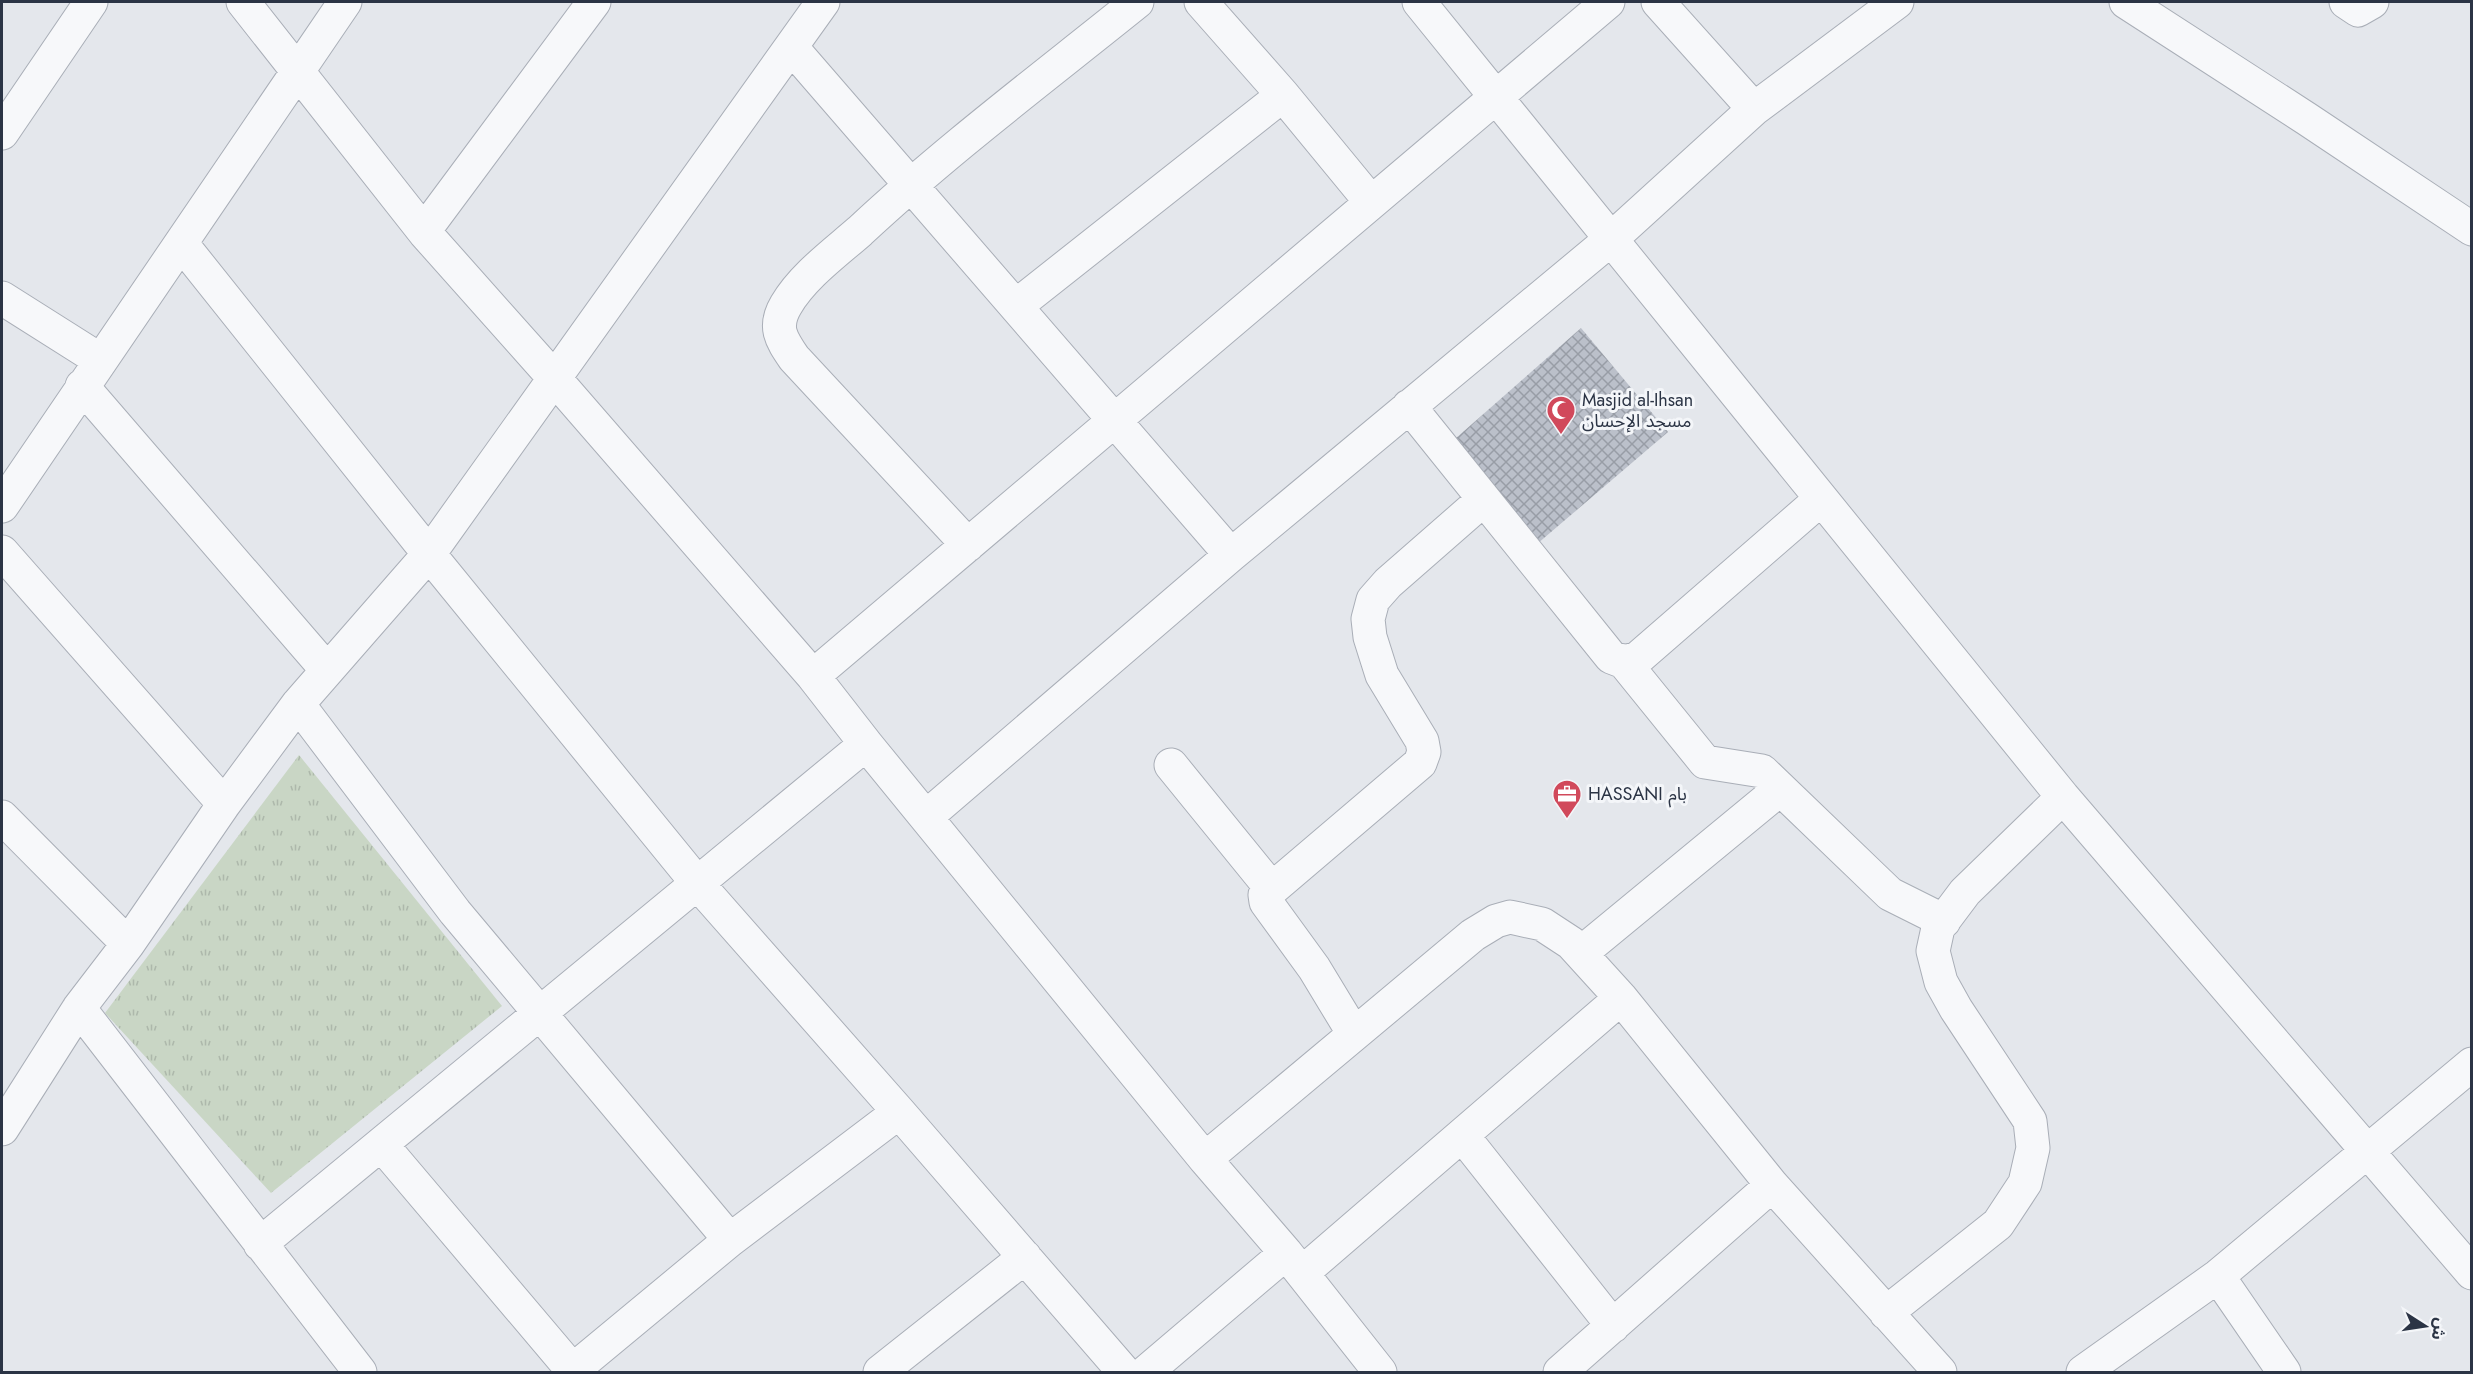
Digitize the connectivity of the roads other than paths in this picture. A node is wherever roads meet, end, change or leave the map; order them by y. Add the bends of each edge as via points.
1 (91, 2) edge
2 (243, 2) edge
3 (345, 2) edge
4 (594, 2) edge
5 (823, 2) edge
6 (1137, 2) edge
7 (1201, 2) edge
8 (1419, 2) edge
9 (1608, 2) edge
10 (1658, 2) edge
11 (1897, 2) edge
12 (2126, 2) edge
13 (2346, 2) edge
14 (2372, 2) edge
15 (792, 48) junction
16 (298, 71) junction
17 (1282, 95) junction
18 (1497, 97) junction
19 (1754, 109) junction
20 (2, 133) edge
21 (911, 183) junction
22 (1371, 202) junction
23 (2472, 230) edge
24 (424, 231) junction
25 (1610, 240) junction
26 (181, 243) junction
27 (2, 298) edge
28 (1016, 306) junction
29 (91, 373) junction
30 (555, 379) junction
31 (1409, 406) junction
32 (1114, 420) junction
33 (1484, 499) junction
34 (1821, 499) junction
35 (2, 506) edge
36 (968, 545) junction
37 (2, 552) edge
38 (429, 554) junction
39 (1231, 555) junction
40 (1624, 662) junction
41 (327, 670) junction
42 (813, 676) junction
43 (298, 704) junction
44 (866, 744) junction
45 (1171, 765) dead end
46 (1780, 789) junction
47 (2062, 797) junction
48 (224, 804) junction
49 (2, 817) edge
50 (926, 817) junction
51 (698, 884) junction
52 (1271, 888) junction
53 (1944, 921) junction
54 (128, 944) junction
55 (1581, 953) junction
56 (1621, 998) junction
57 (79, 1008) junction
58 (539, 1014) junction
59 (1354, 1034) junction
60 (2472, 1064) edge
61 (899, 1112) junction
62 (2, 1131) edge
63 (1462, 1135) junction
64 (381, 1144) junction
65 (2368, 1150) junction
66 (1205, 1159) junction
67 (1772, 1185) junction
68 (730, 1240) junction
69 (260, 1245) junction
70 (1025, 1257) junction
71 (1294, 1263) junction
72 (2472, 1273) edge
73 (2218, 1275) junction
74 (1886, 1313) junction
75 (1613, 1326) junction
76 (360, 1372) edge
77 (573, 1372) edge
78 (880, 1372) edge
79 (1124, 1372) edge
80 (1146, 1372) edge
81 (1380, 1372) edge
82 (1560, 1372) edge
83 (1940, 1372) edge
84 (2083, 1372) edge
85 (2284, 1372) edge

1 - 20 street
2 - 16 street
3 - 16 street
4 - 24 street
5 - 15 street
6 - 21 street
7 - 17 street
8 - 18 street
9 - 18 street
10 - 19 street
11 - 19 street
12 - 23 street
13 - 14 street via 2358,10
15 - 21 street
15 - 30 street
16 - 24 street
16 - 26 street
17 - 22 street
17 - 28 street
18 - 22 street
18 - 25 street
19 - 25 street
21 - 28 street
21 - 36 street via 803,283 786,305 779,323 780,338 794,358
22 - 32 street
24 - 30 street
25 - 31 street
25 - 34 street
26 - 29 street
26 - 38 street
27 - 29 street
28 - 32 street
29 - 35 street
29 - 41 street
30 - 38 street
30 - 42 street
31 - 33 street
31 - 39 street
32 - 36 street
32 - 39 street
33 - 40 street via 1611,657
33 - 52 street via 1388,583 1373,600 1368,619 1382,675 1422,741 1424,752 1419,763
34 - 40 street via 1638,658
34 - 47 street
36 - 42 street
37 - 48 street
38 - 41 street
38 - 51 street
39 - 50 street
40 - 46 street via 1705,762 1762,771
41 - 43 street
42 - 44 street
43 - 48 street
43 - 58 street via 455,912
44 - 50 street
44 - 51 street
45 - 52 street
46 - 53 street via 1890,894
46 - 55 street
47 - 53 street via 1965,892
47 - 65 street
48 - 54 street
49 - 54 street
50 - 66 street
51 - 58 street
51 - 61 street
52 - 59 street via 1265,895 1266,903 1314,968
53 - 74 street via 1938,928 1933,951 1941,982 2030,1121 2033,1148 2025,1183 1998,1224
54 - 57 street
55 - 56 street
55 - 59 street via 1542,924 1510,917 1496,921 1473,935
56 - 63 street
56 - 67 street
57 - 62 street
57 - 69 street
58 - 64 street
58 - 68 street
59 - 66 street
60 - 65 street
61 - 68 street
61 - 70 street
63 - 71 street
63 - 75 street
64 - 69 street
64 - 77 street
65 - 72 street
65 - 73 street
66 - 71 street
67 - 74 street
67 - 75 street
68 - 77 street
69 - 76 street
70 - 78 street
70 - 79 street
71 - 80 street
71 - 81 street
73 - 84 street
73 - 85 street
74 - 83 street
75 - 82 street

